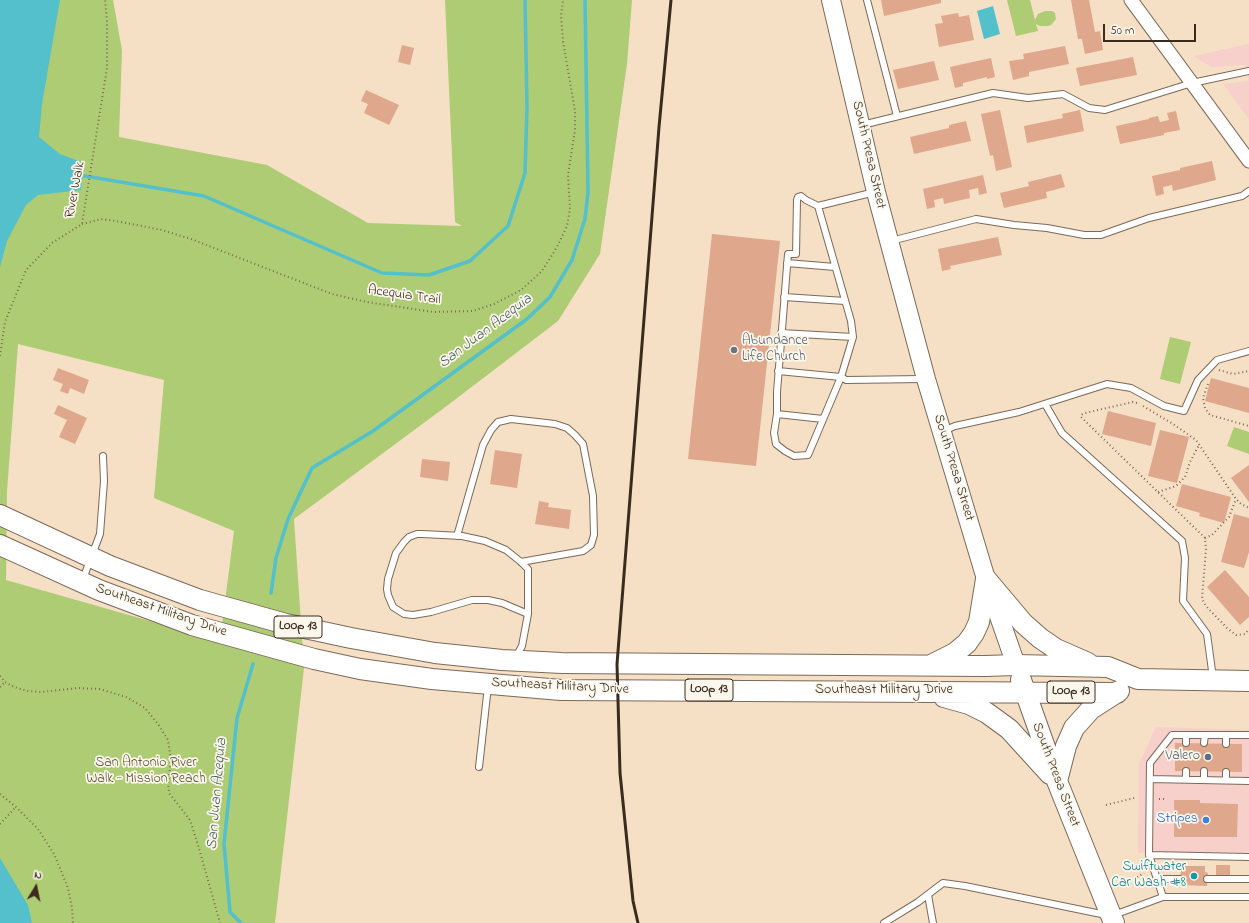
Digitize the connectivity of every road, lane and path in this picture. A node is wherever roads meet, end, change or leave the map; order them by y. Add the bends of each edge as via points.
1 (104, 0) edge
2 (563, 0) edge
3 (831, 0) edge
4 (867, 0) edge
5 (1131, 0) edge
6 (1249, 71) edge
7 (1192, 83) junction
8 (897, 116) junction
9 (861, 125) junction
10 (1249, 161) edge
11 (1249, 191) edge
12 (876, 192) junction
13 (818, 206) junction
14 (82, 224) junction
15 (889, 241) junction
16 (787, 263) junction
17 (835, 267) junction
18 (784, 297) junction
19 (845, 302) junction
20 (781, 333) junction
21 (853, 337) junction
22 (1249, 351) edge
23 (0, 356) edge
24 (1219, 370) dead end
25 (778, 371) junction
26 (1249, 371) edge
27 (841, 378) junction
28 (926, 379) junction
29 (1210, 379) dead end
30 (1045, 404) junction
31 (777, 414) junction
32 (823, 419) junction
33 (1249, 426) edge
34 (941, 431) junction
35 (1199, 445) junction
36 (103, 456) dead end
37 (1158, 492) junction
38 (1236, 499) junction
39 (1249, 508) edge
40 (4, 517) edge
41 (457, 536) junction
42 (1205, 538) junction
43 (2, 546) edge
44 (92, 557) junction
45 (521, 562) junction
46 (986, 579) junction
47 (81, 582) junction
48 (528, 614) junction
49 (1249, 630) edge
50 (514, 660) junction
51 (931, 665) junction
52 (1016, 665) junction
53 (1095, 667) junction
54 (0, 676) edge
55 (1138, 679) junction
56 (1213, 680) junction
57 (1249, 681) edge
58 (5, 682) junction
59 (488, 684) junction
60 (511, 686) junction
61 (0, 687) edge
62 (922, 691) junction
63 (1025, 691) junction
64 (1117, 692) junction
65 (1186, 735) junction
66 (1205, 735) junction
67 (1226, 735) junction
68 (1249, 735) edge
69 (1186, 743) dead end
70 (1204, 743) dead end
71 (1226, 744) dead end
72 (479, 767) dead end
73 (1186, 771) dead end
74 (1204, 771) dead end
75 (1226, 772) dead end
76 (1150, 779) junction
77 (1186, 780) junction
78 (1204, 780) junction
79 (1226, 780) junction
80 (1057, 781) junction
81 (1249, 781) edge
82 (0, 794) edge
83 (1134, 798) dead end
84 (1156, 798) dead end
85 (1166, 799) dead end
86 (1106, 805) dead end
87 (16, 806) junction
88 (0, 824) edge
89 (1150, 854) junction
90 (1249, 857) edge
91 (1144, 873) dead end
92 (1137, 877) dead end
93 (1180, 878) dead end
94 (1158, 879) junction
95 (1208, 879) dead end
96 (1249, 879) edge
97 (928, 894) junction
98 (1163, 897) junction
99 (1249, 897) edge
100 (1112, 920) edge
101 (73, 923) edge
102 (220, 923) edge
103 (884, 923) edge
104 (933, 923) edge

1 - 14 path, River Walk via 107,20 107,68
2 - 14 path, Acequia Trail via 563,41 575,111 575,130 568,175 570,209 567,226 542,271 521,290 494,304 473,311 433,312 367,302 332,294 162,230 101,219
3 - 9 main road, South Presa Street
4 - 8 lane
5 - 7 street
6 - 7 lane
7 - 8 lane via 1105,110 1089,108 1063,94 1028,98 993,93
7 - 10 street
8 - 9 lane
9 - 12 main road, South Presa Street
11 - 15 lane via 1242,196 1149,218 1102,235 1084,235 976,219
12 - 13 lane
12 - 15 main road, South Presa Street
13 - 16 lane via 801,196 796,200 796,254 788,254
13 - 17 lane
14 - 23 path, River Walk via 52,243 26,270 5,322
15 - 28 main road, South Presa Street
16 - 17 lane
16 - 18 lane
17 - 19 lane
18 - 19 lane
18 - 20 lane
19 - 21 lane
20 - 21 lane
20 - 25 lane
21 - 27 lane
22 - 30 lane via 1217,360 1198,380 1184,411 1164,406 1131,388 1107,384
24 - 26 path via 1233,374
25 - 27 lane
25 - 31 lane
27 - 28 lane
27 - 32 lane
28 - 34 main road, South Presa Street
29 - 33 path via 1203,398 1210,415
30 - 34 lane
30 - 56 lane via 1062,433 1182,540 1185,558 1183,601 1207,634
31 - 32 lane
31 - 32 lane via 774,433 776,444 794,456 808,455
34 - 46 main road, South Presa Street
35 - 37 path via 1185,477 1176,486
35 - 37 path via 1188,434 1133,402 1081,415 1081,418
35 - 38 path
36 - 44 lane via 100,534
37 - 42 path
38 - 39 path
38 - 42 path via 1229,517 1212,535
40 - 44 main road, Southeast Military Drive / Loop 13
41 - 45 lane via 476,538 497,546
41 - 45 lane via 483,445 498,422 511,419 555,424 567,428 583,444 593,496 594,535 591,545 583,551
41 - 48 lane via 417,534 404,542 396,554 388,579 388,594 394,607 404,614 413,615 472,600 488,600
42 - 49 path via 1202,599 1236,635 1245,634
43 - 47 main road, Southeast Military Drive / Loop 13
44 - 47 lane
44 - 50 main road, Southeast Military Drive / Loop 13 via 200,600 286,624 435,653
45 - 48 lane via 528,569
46 - 51 main road via 979,622 974,633 967,643 955,652
46 - 52 main road, South Presa Street
46 - 53 main road via 1023,623 1040,638 1056,649
47 - 59 main road, Southeast Military Drive / Loop 13 via 192,625 314,659 426,679
48 - 50 lane via 522,646
50 - 51 main road, Southeast Military Drive / Loop 13 via 617,664
50 - 60 main road
51 - 52 main road, Southeast Military Drive / Loop 13
52 - 53 main road, Southeast Military Drive / Loop 13
52 - 63 main road, South Presa Street
53 - 55 main road, Southeast Military Drive / Loop 13 via 1108,667
54 - 58 path
55 - 56 main road, Southeast Military Drive / Loop 13
55 - 64 main road
56 - 57 main road, Southeast Military Drive / Loop 13
58 - 61 path
58 - 102 path via 27,691 78,688 100,690 126,697 145,708 168,740 171,760 169,793 190,820
59 - 60 main road, Southeast Military Drive / Loop 13
59 - 72 lane
60 - 62 main road, Southeast Military Drive / Loop 13 via 617,691
62 - 63 main road, Southeast Military Drive / Loop 13
62 - 80 main road via 969,704 987,713 1008,729
63 - 64 main road, Southeast Military Drive / Loop 13
63 - 80 main road, South Presa Street
64 - 80 main road via 1092,709 1074,728 1066,746
65 - 66 lane
65 - 69 lane
65 - 76 lane via 1172,735 1150,763
66 - 67 lane
66 - 70 lane
67 - 68 lane
67 - 71 lane
73 - 77 lane
74 - 78 lane
75 - 79 lane
76 - 77 lane
76 - 89 lane
77 - 78 lane
78 - 79 lane
79 - 81 lane
80 - 100 main road, South Presa Street
82 - 87 path
83 - 86 path
84 - 85 path
87 - 88 path
87 - 101 path via 38,829 54,854 68,888
89 - 90 lane
89 - 94 lane
91 - 92 path
93 - 94 lane
94 - 98 lane
95 - 96 lane
97 - 100 lane via 943,883
97 - 103 lane
97 - 104 lane
98 - 99 lane
98 - 100 lane

